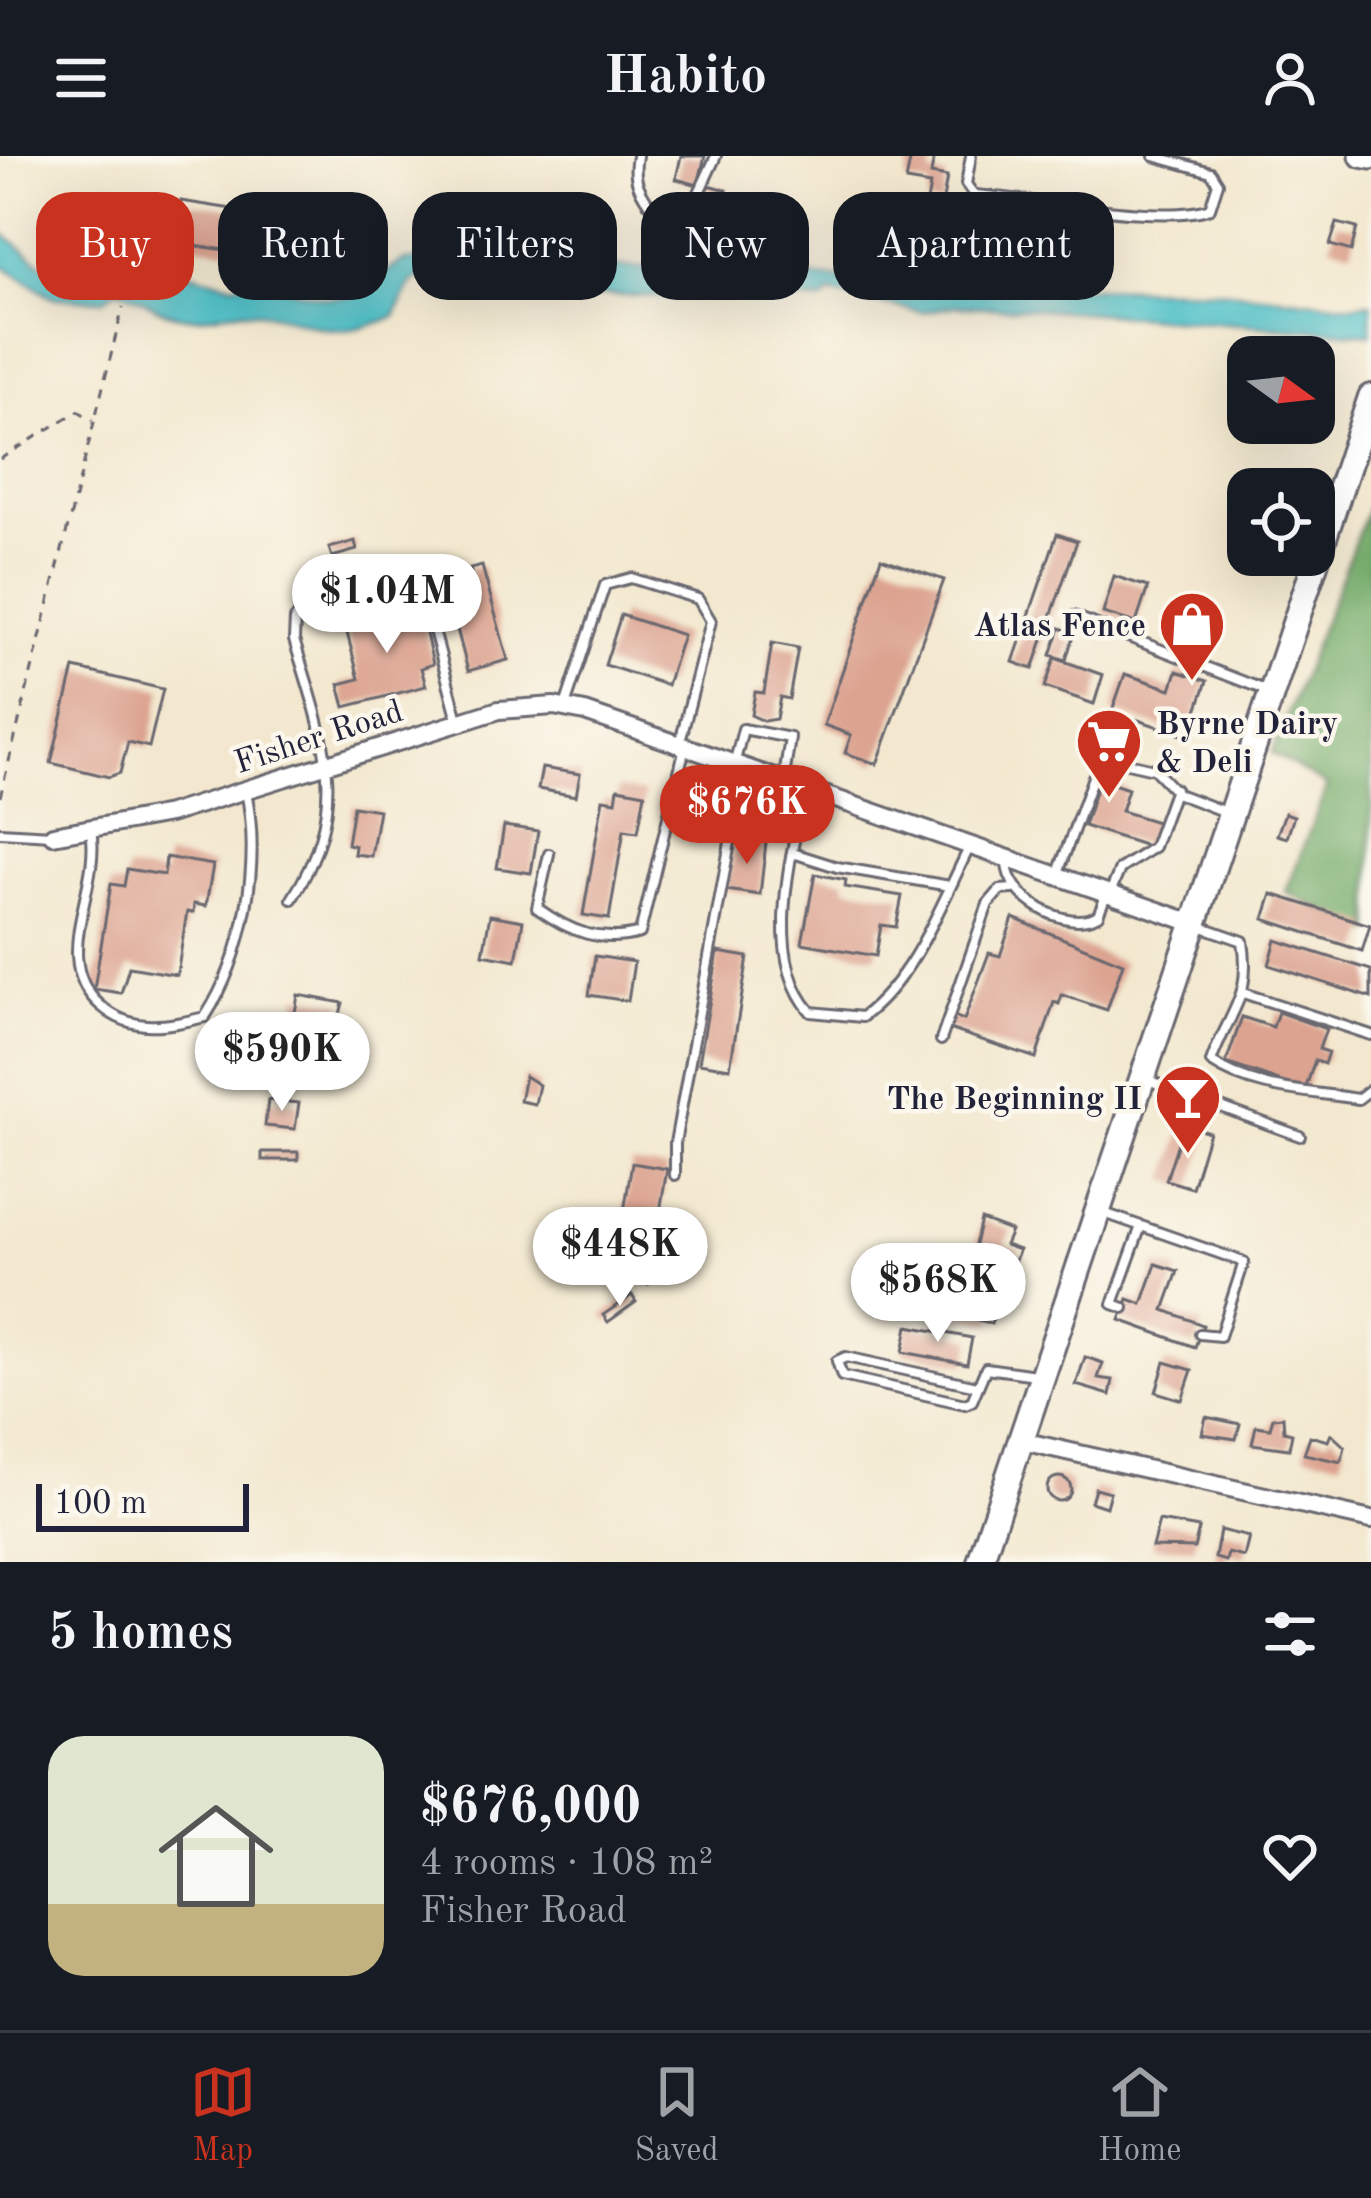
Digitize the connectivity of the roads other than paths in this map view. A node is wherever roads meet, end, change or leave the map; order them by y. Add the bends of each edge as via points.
1 (638, 156) edge
2 (716, 156) edge
3 (971, 156) edge
4 (1154, 156) edge
5 (1361, 156) edge
6 (1371, 158) edge
7 (1371, 397) edge
8 (1074, 616) dead end
9 (1272, 693) junction
10 (565, 708) junction
11 (459, 721) junction
12 (683, 744) junction
13 (329, 762) junction
14 (740, 763) junction
15 (784, 778) junction
16 (805, 786) junction
17 (246, 789) junction
18 (1175, 789) junction
19 (1232, 815) junction
20 (91, 830) junction
21 (0, 832) edge
22 (53, 836) joint
23 (971, 845) junction
24 (793, 852) junction
25 (549, 854) dead end
26 (1007, 858) junction
27 (1057, 876) junction
28 (950, 886) junction
29 (1013, 889) junction
30 (1108, 894) junction
31 (292, 899) dead end
32 (1196, 924) junction
33 (1246, 994) junction
34 (1371, 1035) edge
35 (941, 1040) dead end
36 (1144, 1079) junction
37 (1371, 1089) edge
38 (1300, 1136) dead end
39 (675, 1175) dead end
40 (1099, 1211) junction
41 (1141, 1226) junction
42 (1124, 1308) dead end
43 (1200, 1334) dead end
44 (1044, 1377) junction
45 (977, 1385) junction
46 (1022, 1441) junction
47 (1371, 1520) edge
48 (980, 1562) edge

1 - 2 lane via 639,191 649,204 675,210 696,199
3 - 4 lane via 966,184 974,195 1210,208 1217,183 1211,172
5 - 6 street
7 - 9 main road
8 - 9 lane
9 - 19 main road
10 - 11 street, Fisher Road via 532,706
10 - 12 street, Fisher Road
10 - 12 lane via 605,585 631,578 698,598 711,621
11 - 13 street, Fisher Road
11 - 13 lane via 417,588 396,585 326,602 295,619 292,632
12 - 14 street, Fisher Road
12 - 25 lane via 640,933 610,941 537,908
13 - 17 street, Fisher Road
13 - 31 lane via 332,793 319,846
14 - 15 street, Fisher Road
14 - 15 lane via 743,729 764,729 790,738
14 - 39 lane
15 - 16 street, Fisher Road
16 - 23 street, Fisher Road
16 - 24 lane
17 - 20 street, Fisher Road
17 - 20 lane via 250,870 229,980 205,1017 154,1029 111,1015 85,992 75,969 96,856
18 - 19 lane
18 - 27 lane via 1154,769 1105,758
18 - 30 lane via 1154,847 1120,868
19 - 32 main road
20 - 22 street, Fisher Road
21 - 22 lane, Fisher Road
23 - 26 street, Fisher Road
23 - 28 lane
24 - 28 lane
24 - 28 lane via 785,952 793,992 811,1012 862,1017 877,1006
26 - 27 street, Fisher Road
26 - 29 lane
27 - 30 street, Fisher Road
29 - 30 lane via 1021,900 1090,920
29 - 35 lane via 988,904
30 - 32 street, Fisher Road
32 - 33 lane via 1243,941
32 - 36 main road
33 - 34 lane
33 - 37 lane via 1227,1016 1211,1062 1228,1074 1309,1094 1358,1099
36 - 38 lane
36 - 40 main road
40 - 41 lane
40 - 44 main road
41 - 42 lane via 1113,1304
41 - 43 lane via 1244,1262 1220,1336
44 - 45 lane via 986,1368
44 - 46 main road
45 - 45 lane via 965,1404 842,1376 837,1360
46 - 47 street
46 - 48 main road

